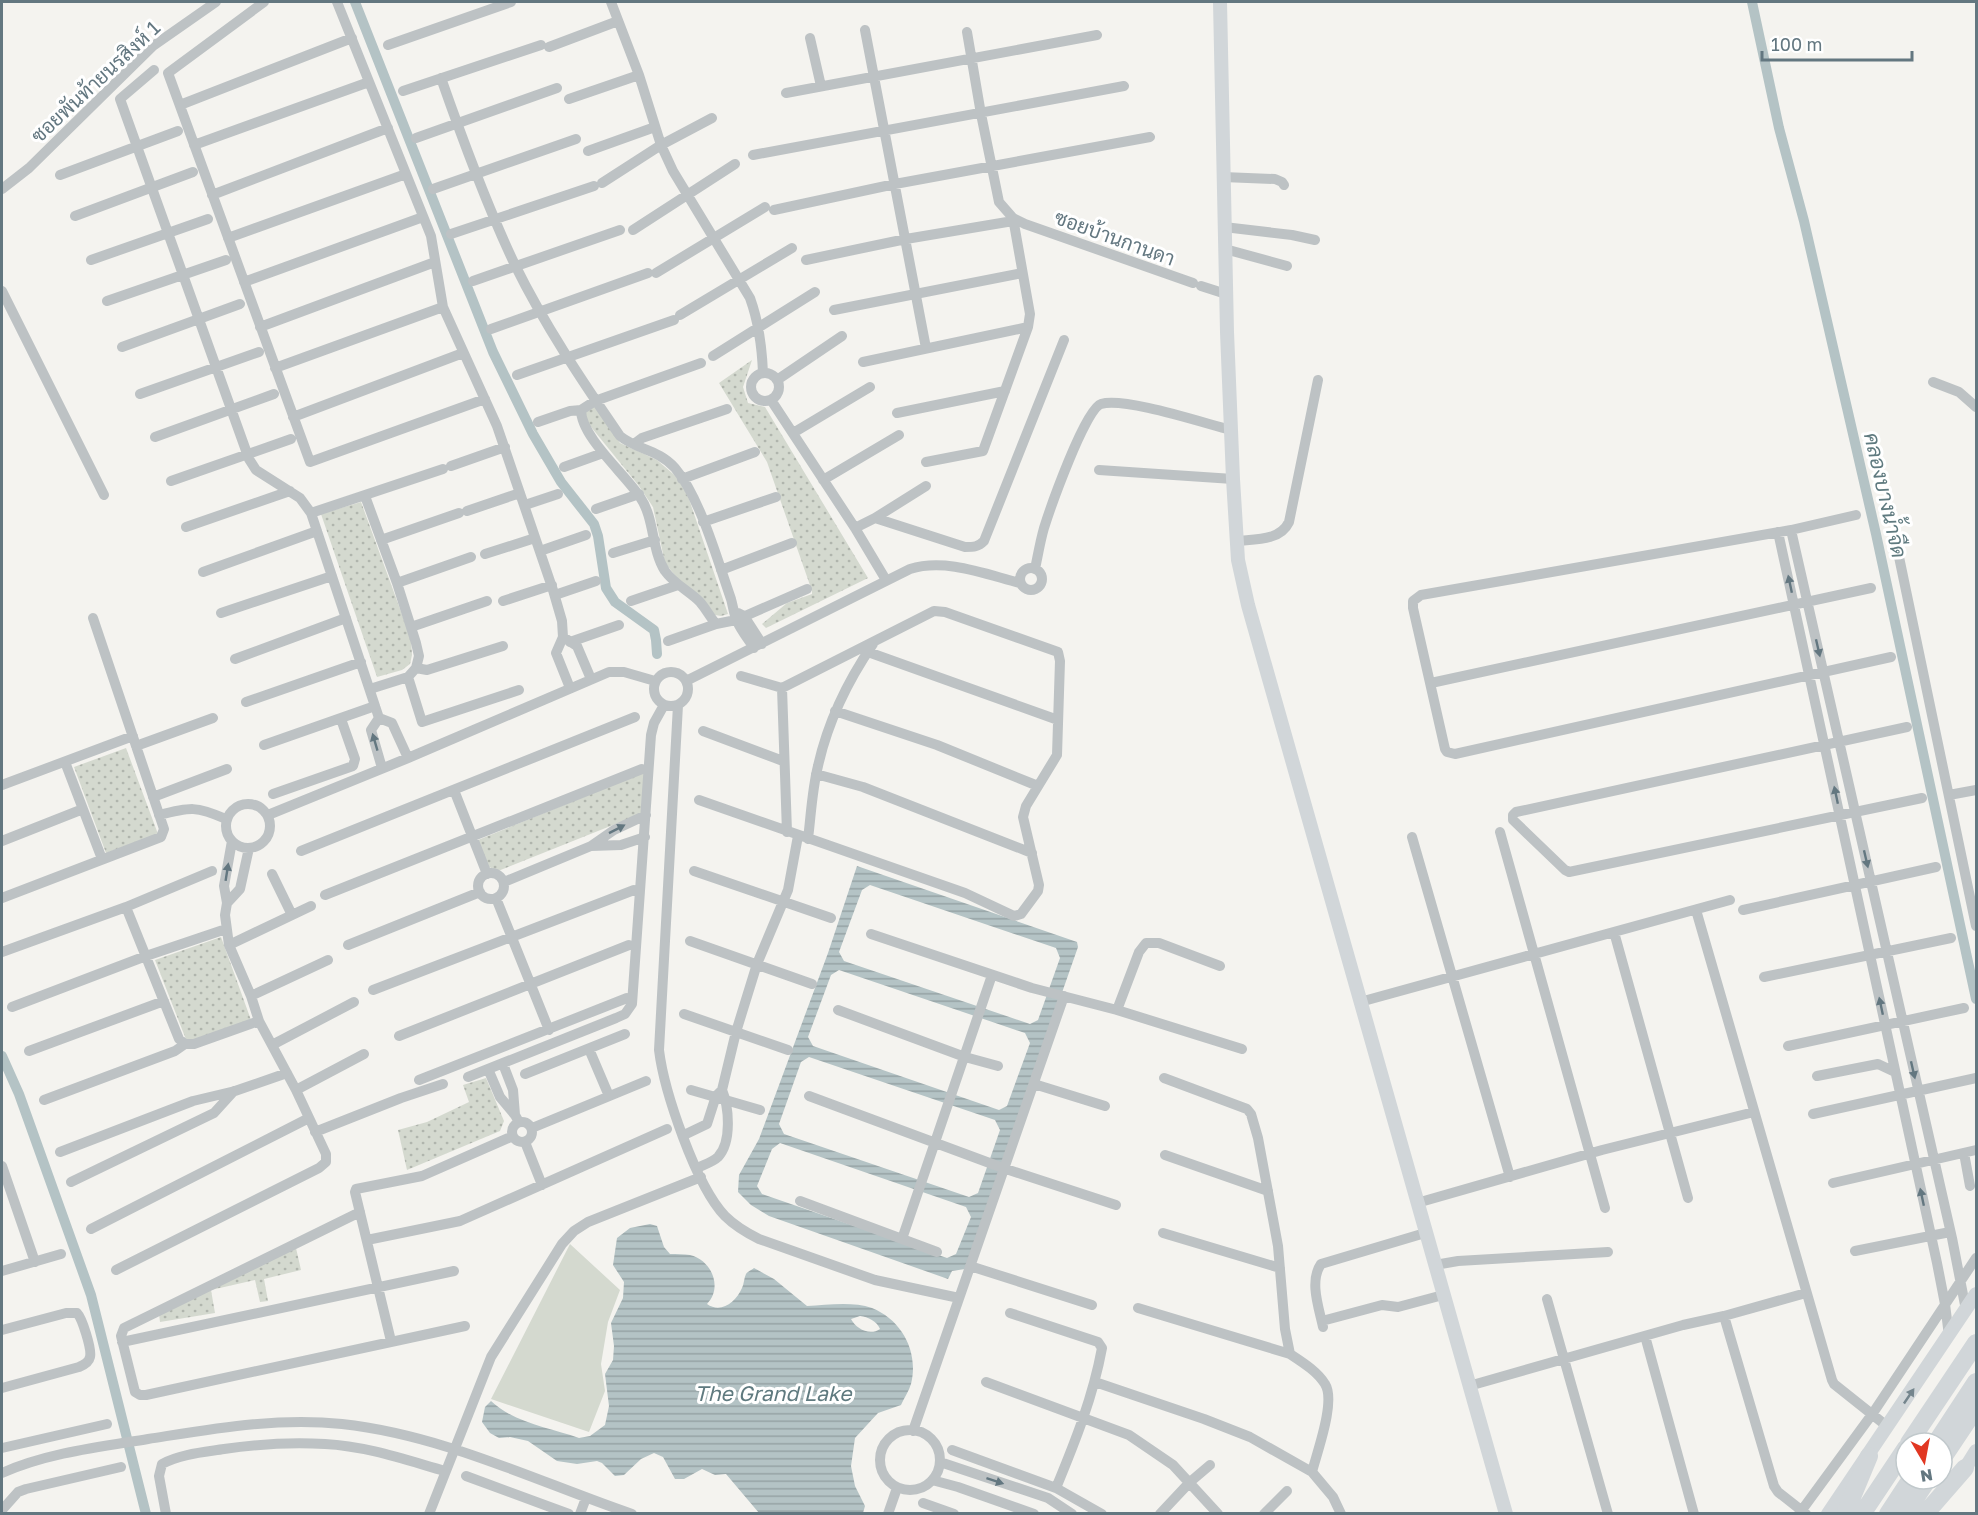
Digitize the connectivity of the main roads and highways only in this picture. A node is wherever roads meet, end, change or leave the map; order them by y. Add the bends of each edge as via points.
1 (1977, 1343) edge
2 (1977, 1348) edge
3 (1977, 1382) edge
4 (1977, 1408) edge
5 (1919, 1431) edge
6 (1919, 1431) edge
7 (1944, 1431) edge
8 (1954, 1442) edge
9 (1869, 1456) road end
10 (1894, 1466) edge
11 (1965, 1468) road end
12 (1894, 1472) edge
13 (1903, 1491) edge
14 (1920, 1491) edge
15 (1845, 1514) edge
16 (1862, 1514) edge
17 (1866, 1514) edge
18 (1888, 1514) edge
19 (1905, 1514) edge
20 (1925, 1514) edge

1 - 5 highway
2 - 6 highway
3 - 7 highway
4 - 8 highway
9 - 15 highway
10 - 16 highway
11 - 20 highway
12 - 17 highway
13 - 18 highway
14 - 19 highway

